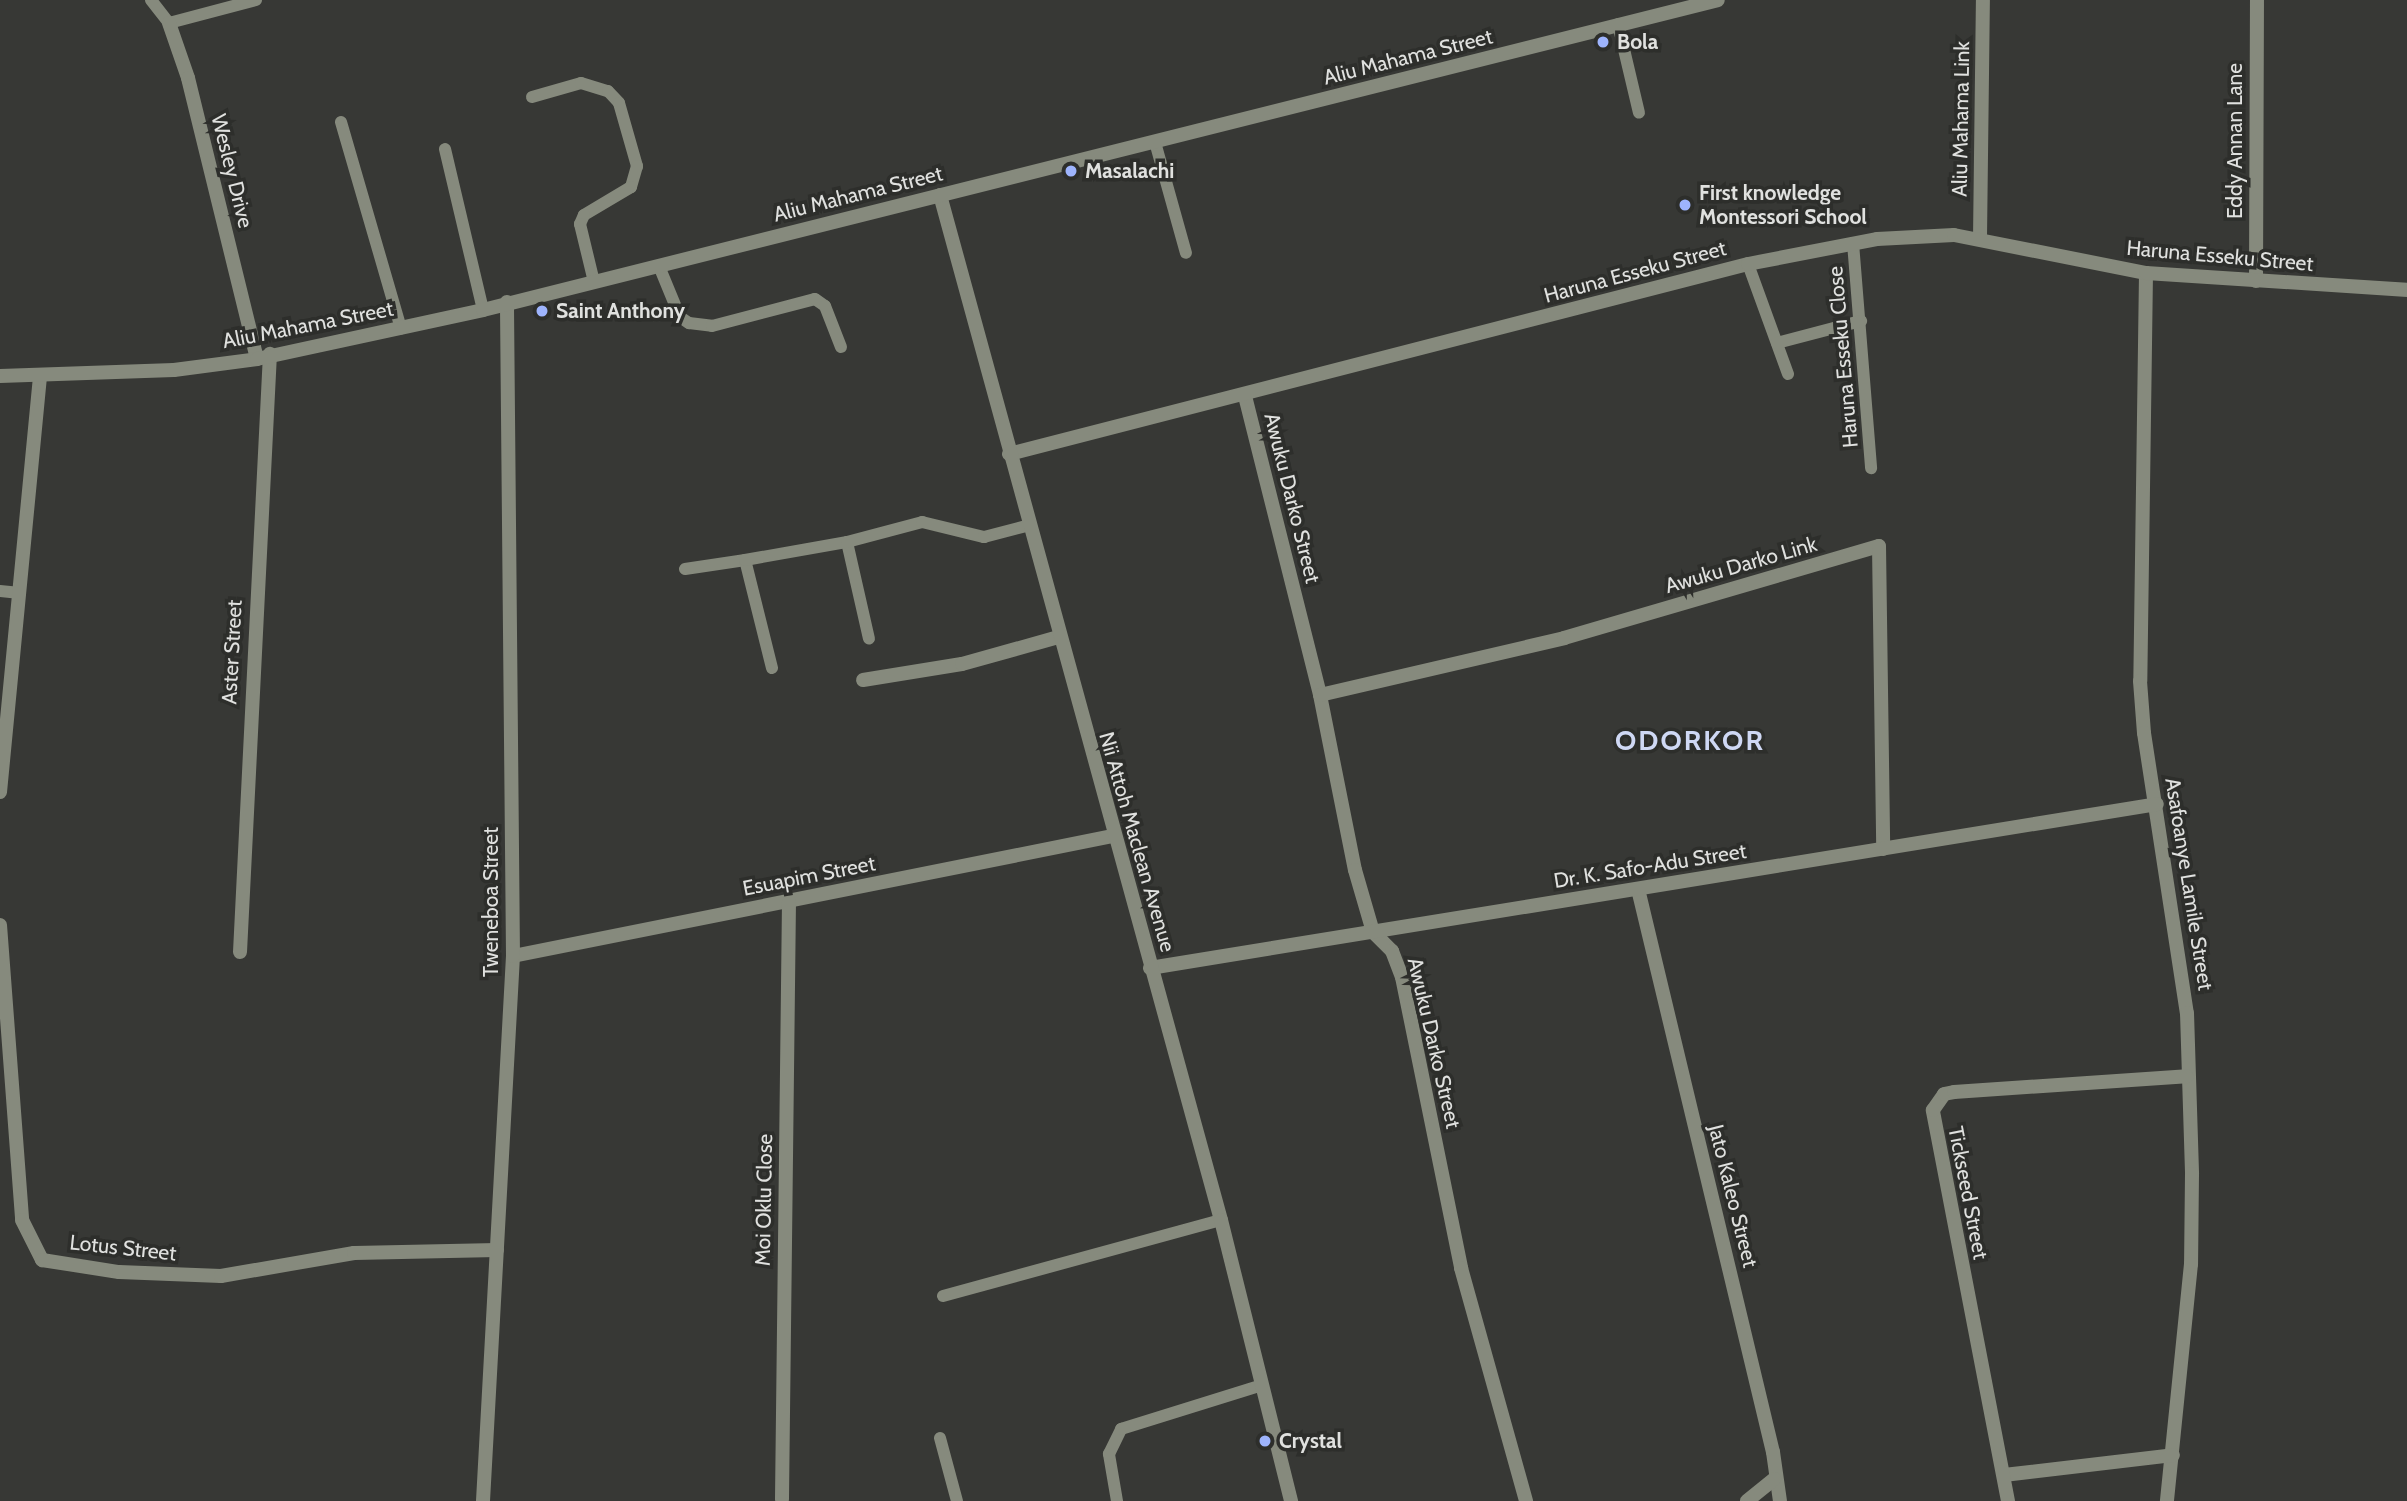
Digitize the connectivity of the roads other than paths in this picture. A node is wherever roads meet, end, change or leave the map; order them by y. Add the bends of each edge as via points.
1 (151, 0) edge
2 (256, 0) edge
3 (1718, 0) edge
4 (1983, 0) edge
5 (2257, 0) edge
6 (1678, 4) edge
7 (169, 23) junction
8 (1618, 24) junction
9 (532, 97) dead end
10 (1639, 113) dead end
11 (341, 122) dead end
12 (1155, 142) junction
13 (445, 149) dead end
14 (940, 195) junction
15 (1980, 238) junction
16 (1853, 243) junction
17 (1186, 253) dead end
18 (1748, 264) junction
19 (659, 266) junction
20 (2146, 273) junction
21 (2256, 281) junction
22 (594, 282) junction
23 (2407, 290) edge
24 (507, 302) junction
25 (483, 310) junction
26 (1861, 321) junction
27 (401, 328) junction
28 (1777, 344) junction
29 (841, 347) dead end
30 (263, 356) junction
31 (1788, 374) dead end
32 (0, 376) edge
33 (40, 377) junction
34 (1245, 396) junction
35 (1009, 454) junction
36 (1871, 468) dead end
37 (1030, 525) junction
38 (847, 542) junction
39 (745, 560) junction
40 (685, 569) dead end
41 (0, 592) edge
42 (20, 593) junction
43 (1059, 637) junction
44 (869, 639) dead end
45 (772, 668) dead end
46 (863, 680) dead end
47 (1320, 695) junction
48 (0, 792) edge
49 (2157, 804) junction
50 (1113, 836) junction
51 (1883, 849) junction
52 (1638, 889) junction
53 (789, 902) junction
54 (0, 925) edge
55 (1373, 932) junction
56 (240, 952) dead end
57 (513, 956) junction
58 (1150, 968) junction
59 (2186, 1076) junction
60 (1222, 1220) junction
61 (497, 1250) junction
62 (943, 1296) dead end
63 (1262, 1385) junction
64 (940, 1438) dead end
65 (2173, 1455) junction
66 (2004, 1475) junction
67 (1774, 1479) junction
68 (782, 1499) dead end
69 (482, 1501) edge
70 (957, 1501) edge
71 (1117, 1501) edge
72 (1291, 1501) edge
73 (1525, 1501) edge
74 (1747, 1501) edge
75 (1780, 1501) edge
76 (2008, 1501) edge
77 (2167, 1501) edge

1 - 7 lane, Wesley Drive
2 - 7 lane
3 - 6 street, Aliu Mahama Street
4 - 15 street, Aliu Mahama Link
5 - 21 street, Eddy Annan Lane
6 - 8 street, Aliu Mahama Street
7 - 30 street, Wesley Drive
8 - 10 lane
8 - 12 street, Aliu Mahama Street
9 - 22 lane via 581,83 608,91 619,103 637,166 631,187 584,215 580,224
11 - 27 lane
12 - 14 street, Aliu Mahama Street
12 - 17 lane
13 - 25 lane
14 - 19 street, Aliu Mahama Street
14 - 35 street, Nii Attoh Maclean Avenue
15 - 16 street, Haruna Esseku Street via 1917,236
15 - 20 street, Haruna Esseku Street via 2040,255
16 - 18 street, Haruna Esseku Street
16 - 26 lane, Haruna Esseku Close
18 - 28 lane
18 - 34 street, Haruna Esseku Street
19 - 22 street, Aliu Mahama Street
19 - 29 lane via 680,317 689,323 712,326 815,299 825,306
20 - 21 street, Haruna Esseku Street
20 - 49 street, Asafoanye Lamile Street via 2140,681
21 - 23 street, Haruna Esseku Street
22 - 24 street, Aliu Mahama Street
24 - 25 street, Aliu Mahama Street
24 - 57 street, Tweneboa Street
25 - 27 street, Aliu Mahama Street
26 - 28 lane
26 - 36 lane, Haruna Esseku Close
27 - 30 street, Aliu Mahama Street
28 - 31 lane
30 - 33 street, Aliu Mahama Street via 174,370
30 - 56 street, Aster Street
32 - 33 street, Aliu Mahama Street
33 - 42 street
34 - 35 street, Haruna Esseku Street
34 - 47 street, Awuku Darko Street
35 - 37 street, Nii Attoh Maclean Avenue
37 - 38 lane via 984,537 922,522
37 - 43 street, Nii Attoh Maclean Avenue
38 - 39 lane
38 - 44 lane
39 - 40 lane
39 - 45 lane
41 - 42 lane
42 - 48 street
43 - 46 street via 962,664
43 - 50 street, Nii Attoh Maclean Avenue
47 - 51 street, Awuku Darko Link via 1564,638 1879,546
47 - 55 street, Awuku Darko Street
49 - 51 street, Dr. K. Safo-Adu Street
49 - 59 street, Asafoanye Lamile Street via 2187,1013
50 - 53 street, Esuapim Street
50 - 58 street, Nii Attoh Maclean Avenue
51 - 52 street, Dr. K. Safo-Adu Street
52 - 55 street, Dr. K. Safo-Adu Street
52 - 67 street, Jato Kaleo Street via 1773,1452
53 - 57 street, Esuapim Street
53 - 68 street, Moi Oklu Close
54 - 61 street, Lotus Street via 22,1220 42,1260 119,1272 221,1276 354,1253
55 - 58 street, Dr. K. Safo-Adu Street
55 - 73 street, Awuku Darko Street via 1392,951 1402,977 1461,1268
57 - 61 street, Tweneboa Street
58 - 60 street, Nii Attoh Maclean Avenue
59 - 65 street, Asafoanye Lamile Street via 2191,1264
59 - 66 street, Tickseed Street via 1954,1092 1937,1101 1932,1121
60 - 62 lane
60 - 63 street, Nii Attoh Maclean Avenue
61 - 69 street, Tweneboa Street
63 - 71 lane via 1121,1429 1109,1454
63 - 72 street, Nii Attoh Maclean Avenue
64 - 70 lane
65 - 66 street
65 - 77 street, Asafoanye Lamile Street
66 - 76 street, Tickseed Street
67 - 74 street via 1765,1491
67 - 75 street, Jato Kaleo Street

